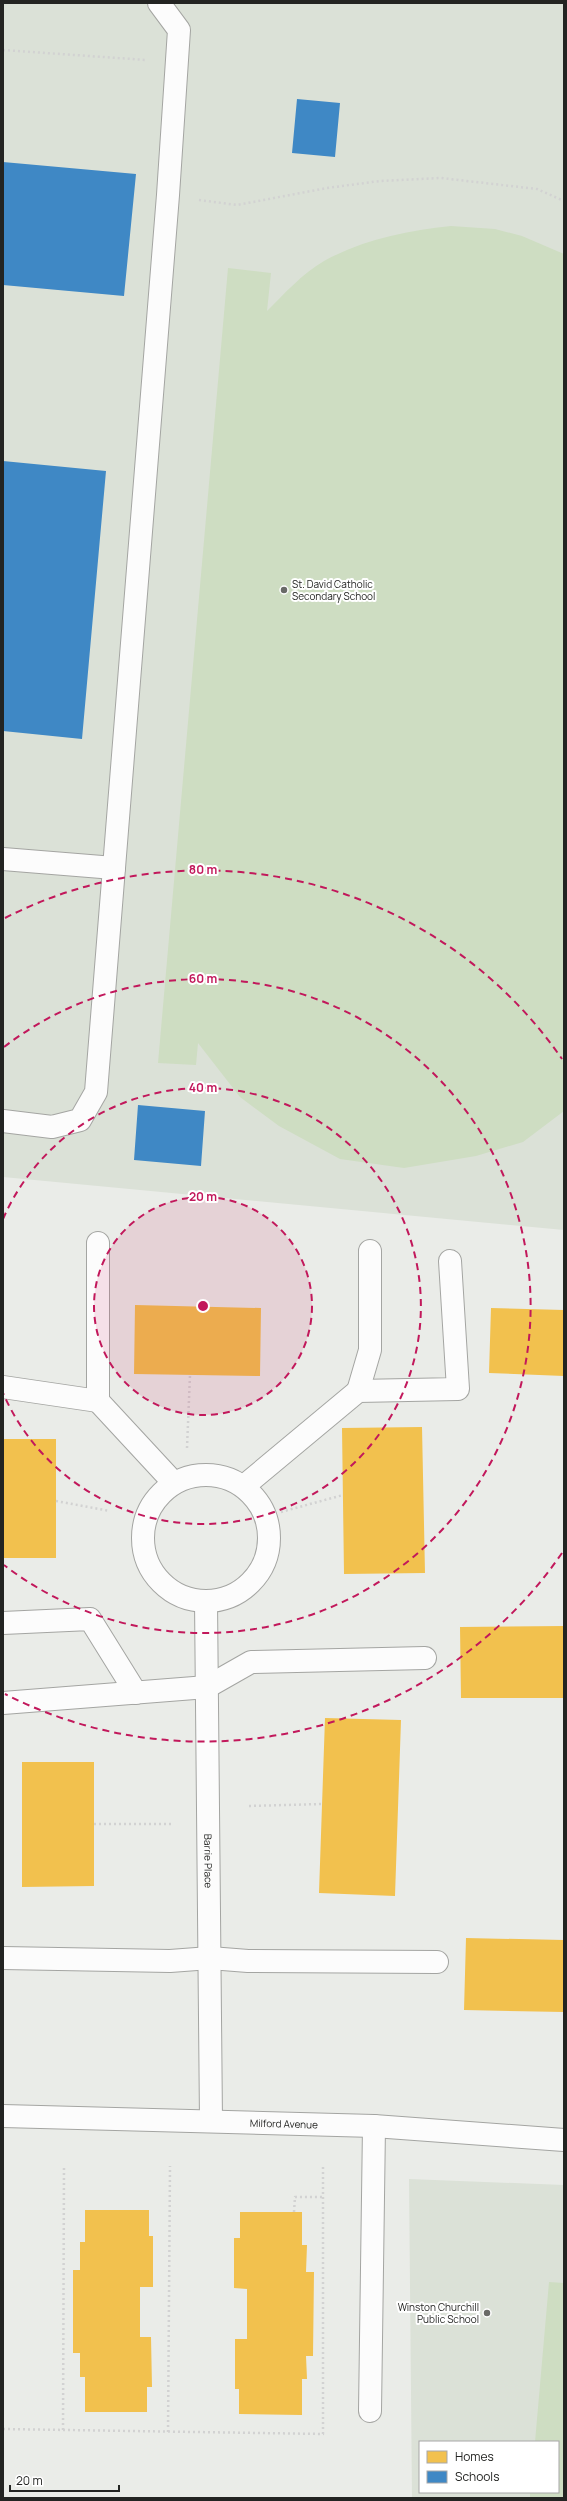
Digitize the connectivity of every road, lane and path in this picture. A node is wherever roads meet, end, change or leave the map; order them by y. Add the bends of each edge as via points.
1 (159, 3) edge
2 (3, 50) edge
3 (150, 60) dead end
4 (168, 195) junction
5 (564, 201) edge
6 (3, 859) edge
7 (114, 868) junction
8 (3, 1121) edge
9 (98, 1243) dead end
10 (370, 1251) dead end
11 (450, 1261) dead end
12 (190, 1375) dead end
13 (3, 1387) edge
14 (358, 1391) junction
15 (98, 1401) junction
16 (187, 1448) dead end
17 (174, 1483) junction
18 (244, 1486) junction
19 (343, 1495) dead end
20 (56, 1501) dead end
21 (110, 1511) dead end
22 (281, 1512) dead end
23 (206, 1601) junction
24 (3, 1623) edge
25 (425, 1658) dead end
26 (207, 1687) junction
27 (136, 1693) junction
28 (3, 1704) edge
29 (322, 1804) dead end
30 (249, 1806) dead end
31 (94, 1824) dead end
32 (171, 1824) dead end
33 (3, 1958) edge
34 (210, 1958) junction
35 (437, 1962) dead end
36 (3, 2116) edge
37 (211, 2121) junction
38 (374, 2126) junction
39 (564, 2140) edge
40 (64, 2166) dead end
41 (170, 2166) dead end
42 (323, 2167) dead end
43 (323, 2197) junction
44 (294, 2212) dead end
45 (370, 2411) dead end
46 (3, 2429) edge
47 (63, 2430) junction
48 (168, 2432) junction

1 - 4 street via 179,30
2 - 3 path
4 - 5 path via 237,205 327,188 380,181 441,178 537,189
4 - 7 street
6 - 7 street
7 - 8 street via 96,1092 80,1120 52,1126
9 - 15 street
10 - 14 street via 370,1350
11 - 14 street via 458,1389
12 - 16 path
13 - 15 street
14 - 18 street
15 - 17 street
17 - 18 street via 202,1475 224,1477
17 - 23 street via 157,1497 145,1520 145,1550 155,1574 170,1590 190,1599
18 - 23 street via 262,1507 269,1534 268,1555 258,1575 247,1586 228,1598
19 - 22 path
20 - 21 path
23 - 26 street, Barrie Place
24 - 27 street via 90,1619
25 - 26 street via 251,1662
26 - 27 street
26 - 34 street, Barrie Place
27 - 28 street
29 - 30 path
31 - 32 path
33 - 34 street via 170,1961
34 - 35 street via 248,1961
34 - 37 street, Barrie Place
36 - 37 street, Milford Avenue
37 - 38 street, Milford Avenue
38 - 39 street, Milford Avenue
38 - 45 street
40 - 47 path
41 - 48 path
42 - 43 path
43 - 44 path via 295,2197
43 - 48 path via 323,2434
46 - 47 path
47 - 48 path

